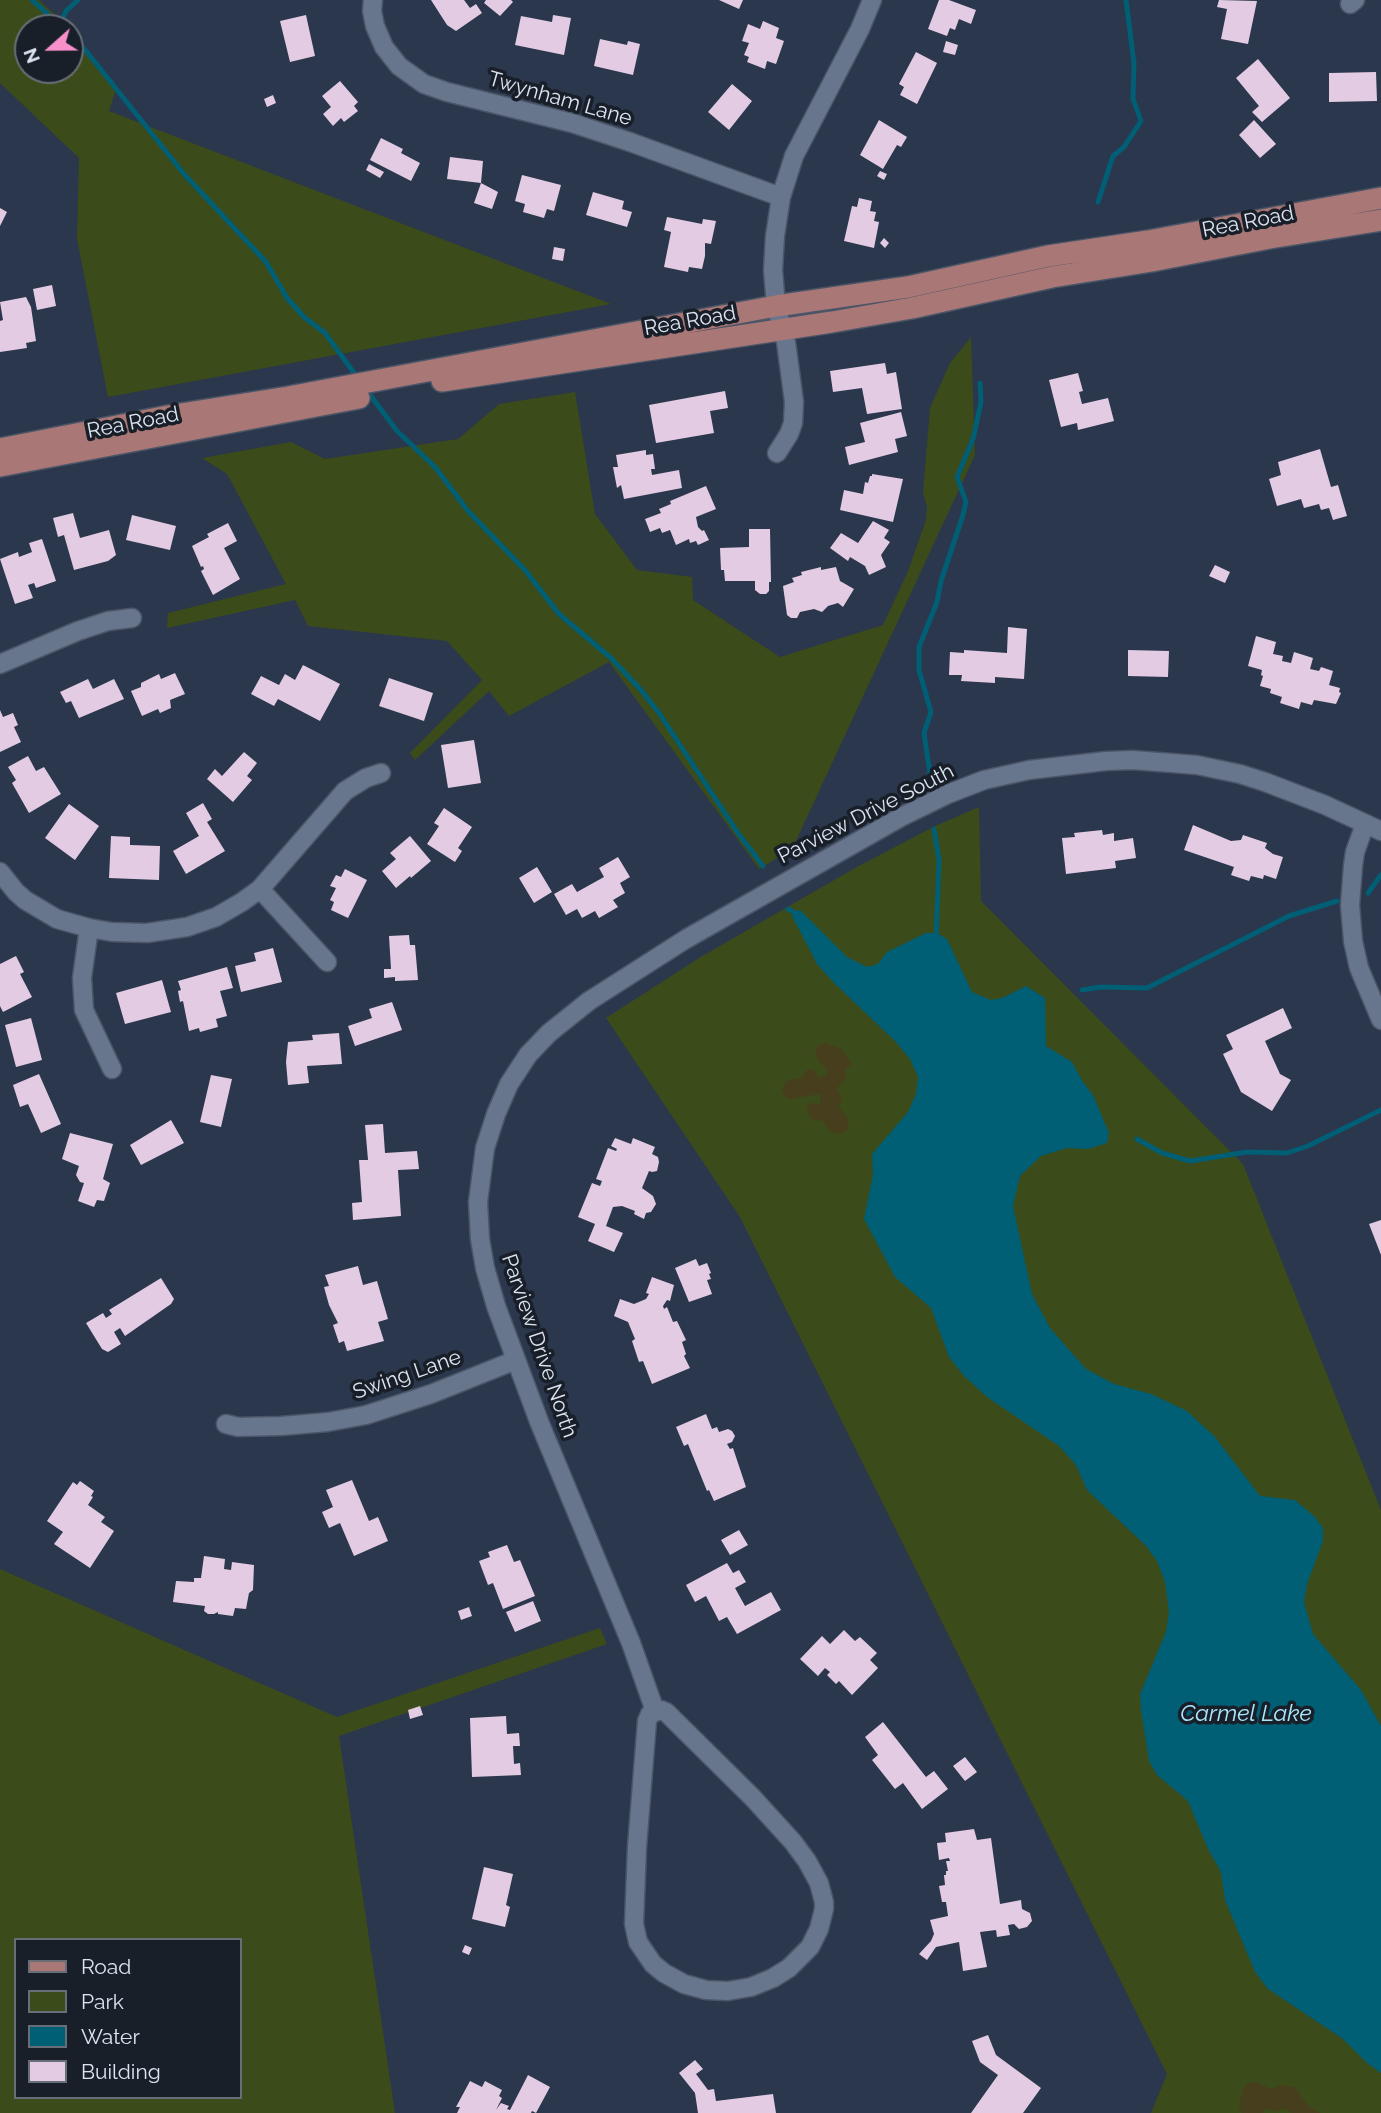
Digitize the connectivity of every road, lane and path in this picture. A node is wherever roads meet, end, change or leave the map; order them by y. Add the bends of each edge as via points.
1 (373, 0) edge
2 (872, 0) edge
3 (781, 197) junction
4 (1381, 198) edge
5 (1381, 220) edge
6 (776, 306) junction
7 (783, 329) junction
8 (426, 377) junction
9 (292, 404) junction
10 (0, 449) edge
11 (777, 453) dead end
12 (0, 466) edge
13 (132, 618) dead end
14 (0, 664) edge
15 (381, 773) dead end
16 (1373, 827) edge
17 (0, 872) edge
18 (260, 889) junction
19 (89, 928) junction
20 (327, 962) dead end
21 (578, 1010) joint
22 (1381, 1020) edge
23 (112, 1069) dead end
24 (516, 1360) junction
25 (226, 1424) dead end
26 (652, 1712) junction

1 - 3 street, Twynham Lane via 375,26 384,47 399,66 424,84 572,123
2 - 3 street via 794,156
3 - 6 street via 773,270
4 - 6 main road, Rea Road via 1048,256 908,287
5 - 7 main road, Rea Road
6 - 7 street
6 - 8 main road, Rea Road
7 - 8 main road, Rea Road
7 - 11 street via 793,384 793,423
8 - 9 main road, Rea Road
9 - 10 main road, Rea Road via 168,416
9 - 12 main road, Rea Road
13 - 14 street via 78,631
15 - 18 street via 345,791
16 - 21 street, Parview Drive South via 1265,782 1197,765 1105,761 984,780 901,817 821,861 686,939
16 - 22 street, Parview Drive South via 1355,852 1350,905 1359,968
17 - 19 street via 16,892 46,914
18 - 19 street via 216,917 187,928 147,933
18 - 20 street
19 - 23 street via 82,978 84,1010
21 - 24 street, Parview Drive North via 550,1032 517,1069 496,1114 482,1166 478,1202 485,1268
24 - 25 street, Swing Lane via 366,1415 282,1426
24 - 26 street, Parview Drive North via 631,1643
26 - 26 street, Parview Drive North via 647,1721 637,1847 634,1924 638,1942 653,1964 684,1984 706,1990 751,1987 773,1978 804,1955 819,1929 824,1902 818,1883 793,1842 753,1798 666,1712

